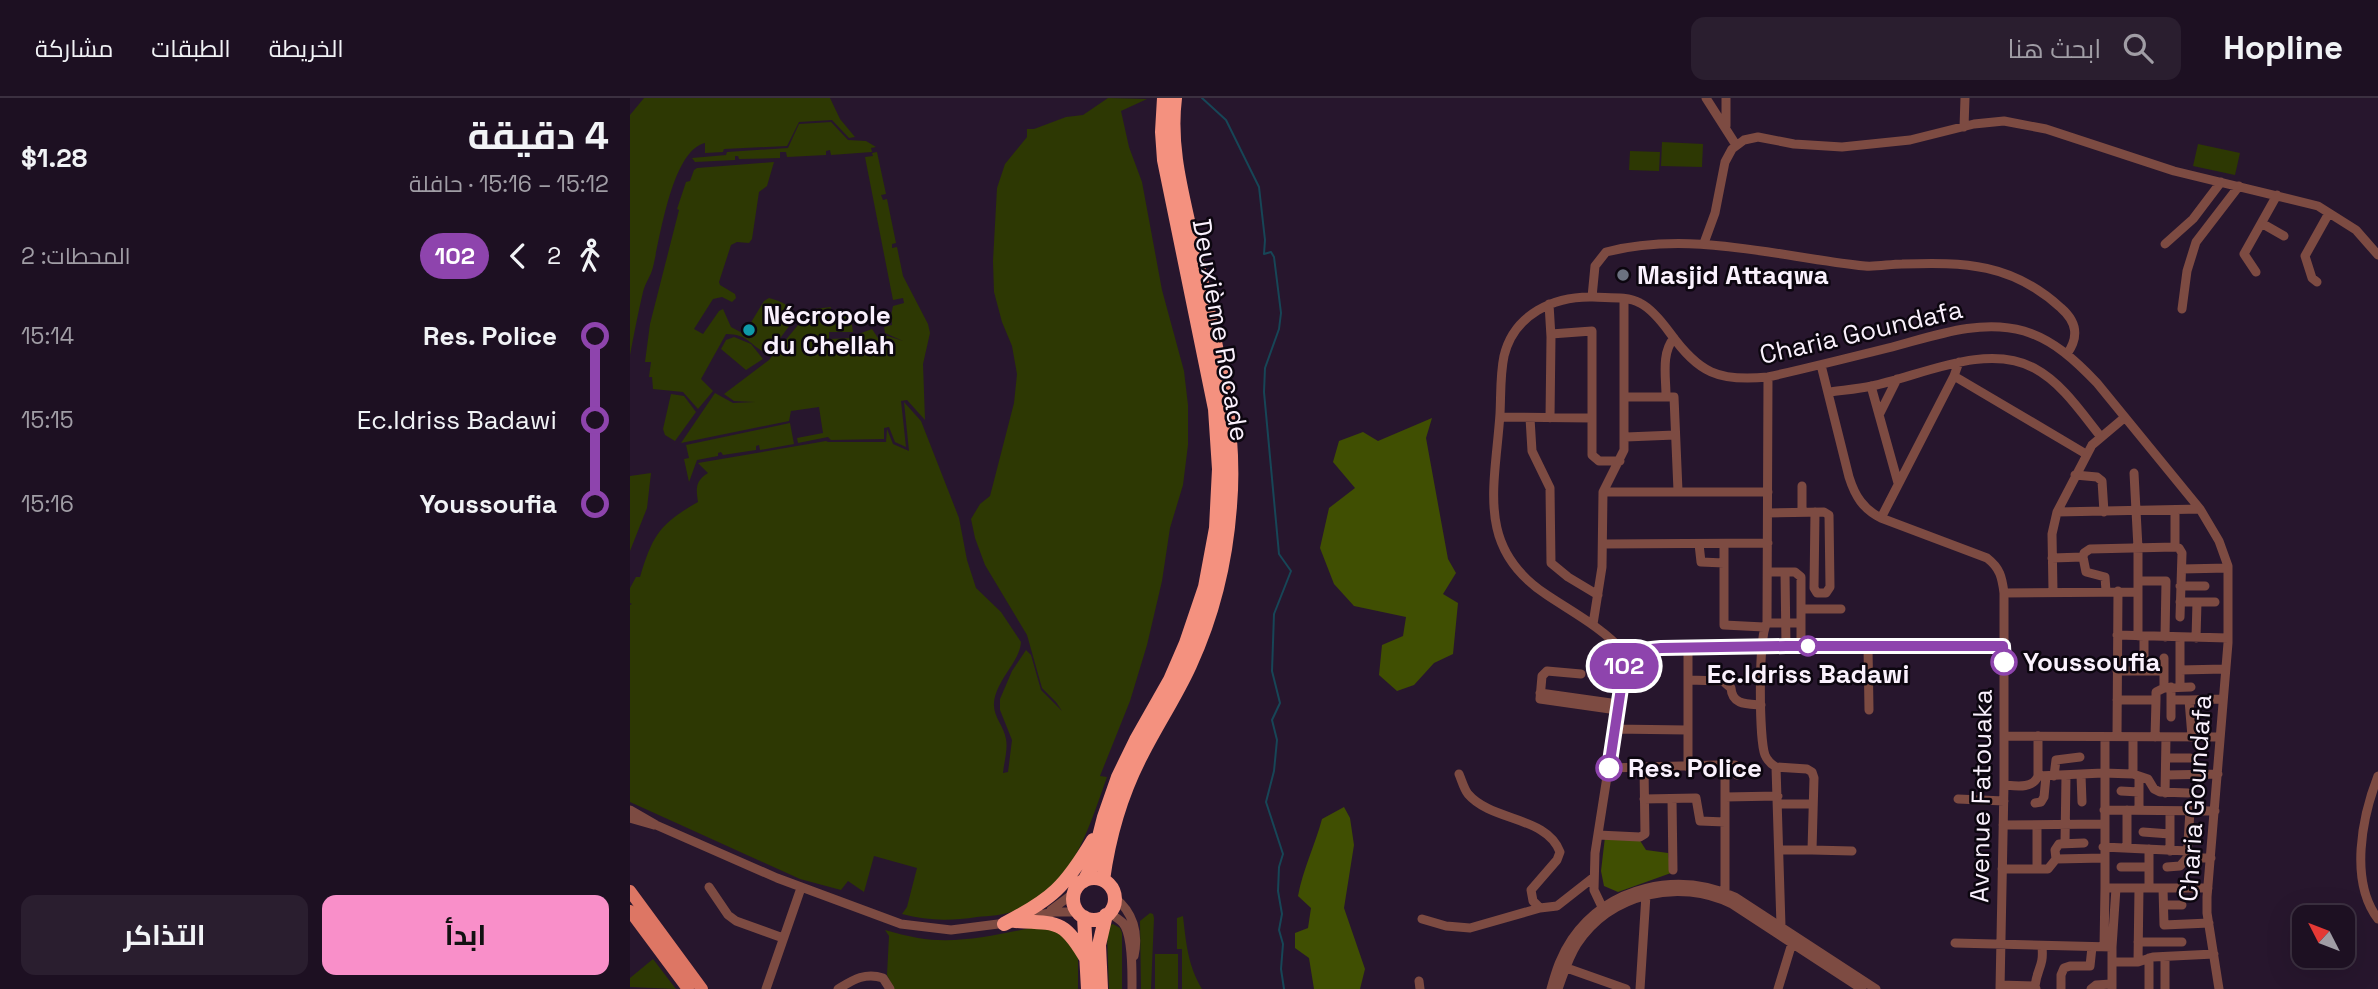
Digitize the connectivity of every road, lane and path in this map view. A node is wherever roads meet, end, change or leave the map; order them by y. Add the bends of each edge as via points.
1 (1164, 98) edge
2 (1175, 98) edge
3 (1706, 98) edge
4 (1726, 98) edge
5 (1965, 98) edge
6 (1964, 127) junction
7 (1726, 128) junction
8 (1736, 145) junction
9 (2221, 182) junction
10 (2239, 186) junction
11 (2277, 195) junction
12 (2329, 213) junction
13 (2263, 224) junction
14 (2284, 236) dead end
15 (1704, 243) junction
16 (2165, 244) dead end
17 (2378, 255) edge
18 (2256, 272) dead end
19 (2317, 282) dead end
20 (1592, 297) junction
21 (1624, 299) junction
22 (1549, 304) junction
23 (2182, 309) dead end
24 (1551, 334) junction
25 (1674, 338) junction
26 (2067, 354) junction
27 (1959, 362) junction
28 (1821, 365) junction
29 (1954, 376) junction
30 (1768, 377) junction
31 (1897, 379) junction
32 (1871, 386) junction
33 (1829, 392) junction
34 (1666, 396) junction
35 (1625, 397) junction
36 (1879, 415) junction
37 (1500, 417) junction
38 (1530, 418) junction
39 (1550, 418) junction
40 (1592, 418) junction
41 (2124, 418) junction
42 (1675, 435) junction
43 (2101, 436) junction
44 (1626, 437) junction
45 (2086, 454) junction
46 (1620, 461) junction
47 (2134, 473) dead end
48 (2075, 475) junction
49 (1898, 483) junction
50 (1802, 486) dead end
51 (1678, 491) junction
52 (1603, 492) junction
53 (1768, 492) junction
54 (2200, 509) junction
55 (2175, 510) junction
56 (1802, 512) junction
57 (1815, 512) junction
58 (2057, 512) junction
59 (2104, 512) junction
60 (2136, 512) junction
61 (1768, 513) junction
62 (1881, 518) junction
63 (1769, 543) junction
64 (1603, 544) junction
65 (1699, 544) junction
66 (1724, 544) junction
67 (2175, 547) junction
68 (2138, 548) junction
69 (2083, 557) junction
70 (2052, 558) junction
71 (1724, 564) junction
72 (2228, 568) junction
73 (2182, 569) junction
74 (1768, 572) junction
75 (1785, 572) junction
76 (2138, 581) junction
77 (2166, 581) junction
78 (2180, 583) junction
79 (2205, 586) dead end
80 (2053, 591) junction
81 (2106, 591) junction
82 (2118, 591) junction
83 (2137, 592) junction
84 (2004, 593) junction
85 (1598, 595) junction
86 (2180, 602) junction
87 (2197, 602) junction
88 (2215, 602) dead end
89 (1801, 609) junction
90 (1841, 609) dead end
91 (2180, 617) dead end
92 (1786, 623) junction
93 (1801, 623) junction
94 (1593, 624) junction
95 (1766, 625) junction
96 (2117, 635) junction
97 (2141, 636) junction
98 (2165, 637) junction
99 (2180, 638) junction
100 (2196, 638) junction
101 (2228, 638) junction
102 (1786, 646) junction
103 (1801, 646) junction
104 (2003, 646) junction
105 (1762, 647) junction
106 (1868, 647) junction
107 (1688, 649) junction
108 (1623, 652) junction
109 (2164, 658) dead end
110 (2225, 669) junction
111 (2144, 670) junction
112 (2180, 670) junction
113 (2117, 671) junction
114 (2163, 671) junction
115 (1581, 674) dead end
116 (1688, 680) junction
117 (2172, 687) junction
118 (2191, 687) dead end
119 (2222, 699) junction
120 (2117, 700) junction
121 (2156, 700) junction
122 (2171, 700) junction
123 (2189, 700) junction
124 (1761, 705) junction
125 (1617, 707) junction
126 (1869, 710) dead end
127 (2171, 717) dead end
128 (1614, 729) junction
129 (1687, 730) junction
130 (2004, 736) junction
131 (2038, 736) junction
132 (2117, 736) junction
133 (2105, 737) junction
134 (2133, 737) junction
135 (2160, 737) junction
136 (2192, 737) junction
137 (2220, 737) junction
138 (2080, 757) dead end
139 (2166, 758) junction
140 (2190, 758) dead end
141 (1688, 767) junction
142 (1724, 767) junction
143 (1776, 767) junction
144 (1609, 768) junction
145 (1644, 768) junction
146 (2103, 773) junction
147 (1459, 774) dead end
148 (2218, 774) junction
149 (1737, 775) dead end
150 (2066, 775) junction
151 (2081, 775) junction
152 (2166, 775) junction
153 (2046, 776) junction
154 (2136, 776) junction
155 (2378, 776) edge
156 (2004, 786) junction
157 (2121, 792) dead end
158 (2139, 792) junction
159 (2169, 793) junction
160 (2188, 793) dead end
161 (1725, 797) junction
162 (1644, 799) junction
163 (1672, 799) junction
164 (1958, 799) dead end
165 (1778, 800) junction
166 (2004, 801) junction
167 (2082, 802) dead end
168 (2035, 803) dead end
169 (1813, 804) junction
170 (630, 810) edge
171 (2105, 810) junction
172 (2127, 810) junction
173 (2139, 810) junction
174 (2172, 811) junction
175 (2190, 811) junction
176 (2215, 811) junction
177 (630, 818) edge
178 (1725, 822) junction
179 (1102, 823) junction
180 (2066, 824) junction
181 (2104, 824) junction
182 (656, 825) junction
183 (2003, 825) junction
184 (2037, 825) junction
185 (2143, 832) dead end
186 (2170, 834) junction
187 (1598, 835) junction
188 (2065, 843) junction
189 (2084, 843) dead end
190 (2103, 847) junction
191 (2127, 848) junction
192 (2150, 849) junction
193 (1779, 850) junction
194 (1812, 850) junction
195 (1852, 851) dead end
196 (2170, 851) junction
197 (2187, 854) junction
198 (2104, 858) junction
199 (2211, 858) junction
200 (2056, 859) junction
201 (2121, 867) dead end
202 (2149, 867) junction
203 (2167, 867) dead end
204 (2002, 869) junction
205 (2037, 869) junction
206 (1673, 870) dead end
207 (1594, 877) junction
208 (1103, 880) junction
209 (1084, 881) junction
210 (709, 887) dead end
211 (801, 888) junction
212 (2105, 888) junction
213 (2116, 888) junction
214 (2144, 888) junction
215 (2163, 888) junction
216 (2208, 888) junction
217 (630, 891) edge
218 (1074, 893) junction
219 (1646, 895) junction
220 (1725, 897) junction
221 (1115, 898) junction
222 (2164, 905) junction
223 (2182, 905) dead end
224 (1540, 908) junction
225 (630, 911) edge
226 (1604, 911) junction
227 (1046, 913) junction
228 (1082, 914) junction
229 (1108, 914) junction
230 (1422, 919) dead end
231 (2378, 919) edge
232 (1009, 922) junction
233 (2209, 923) junction
234 (2164, 925) junction
235 (1781, 926) junction
236 (783, 939) junction
237 (1794, 939) junction
238 (2138, 942) junction
239 (2164, 942) junction
240 (2182, 942) dead end
241 (1955, 943) dead end
242 (2000, 944) junction
243 (2042, 947) junction
244 (2092, 947) junction
245 (2108, 947) junction
246 (2214, 954) junction
247 (2165, 957) junction
248 (2149, 958) junction
249 (1087, 960) junction
250 (1132, 961) junction
251 (2112, 962) junction
252 (2138, 962) junction
253 (1562, 966) junction
254 (1602, 986) edge
255 (2111, 986) edge
256 (2000, 987) edge
257 (2024, 987) edge
258 (2035, 987) edge
259 (688, 989) edge
260 (702, 989) edge
261 (766, 989) edge
262 (838, 989) edge
263 (890, 989) edge
264 (1088, 989) edge
265 (1101, 989) edge
266 (1132, 989) edge
267 (1551, 989) edge
268 (1558, 989) edge
269 (1626, 989) edge
270 (1640, 989) edge
271 (1778, 989) edge
272 (1862, 989) edge
273 (1876, 989) edge
274 (2061, 989) edge
275 (2091, 989) edge
276 (2149, 989) edge
277 (2165, 989) edge
278 (2219, 989) edge

1 - 179 highway, Deuxième Rocade via 1164,160 1215,409 1218,508 1209,567 1193,625 1170,680 1123,765
2 - 208 highway, Deuxième Rocade via 1177,169 1229,422 1230,515 1206,626 1125,790
3 - 7 street
4 - 7 street
5 - 6 street
6 - 8 street via 1917,139 1842,147 1758,137
6 - 9 street via 1996,121 2028,125
7 - 8 street
8 - 15 street via 1725,162 1716,213
9 - 10 street
9 - 16 street via 2193,219
10 - 11 street
10 - 23 street via 2196,242 2186,271
11 - 12 street
11 - 13 street
12 - 17 street via 2356,230
12 - 19 street via 2305,256
13 - 14 street
13 - 18 street via 2244,254
15 - 20 street via 1606,252 1595,266
15 - 26 street via 1871,266 1938,264 2000,270 2032,286 2069,315 2076,338
20 - 21 street, Charia Goundafa
20 - 22 street, Charia Goundafa
21 - 25 street, Charia Goundafa via 1648,308
21 - 35 street
22 - 24 street
22 - 37 street, Charia Goundafa via 1528,317 1510,340 1502,369
24 - 39 street
24 - 40 street via 1592,331
25 - 30 street, Charia Goundafa via 1692,359 1717,376 1738,380
25 - 34 street via 1666,354
26 - 28 street, Charia Goundafa via 2025,331 1989,326
26 - 41 street, Charia Goundafa
27 - 29 street
27 - 31 street
27 - 43 street via 2011,359 2033,367 2055,383
28 - 30 street, Charia Goundafa
28 - 33 street, Avenue Fatouaka
29 - 45 street
29 - 49 street
30 - 53 street
31 - 32 street
31 - 36 street
32 - 33 street
32 - 36 street
33 - 62 street, Avenue Fatouaka via 1855,494
34 - 35 street
34 - 42 street via 1674,397
35 - 44 street
36 - 49 street
37 - 38 street
37 - 94 street, Charia Goundafa via 1494,514 1505,554 1531,584
38 - 39 street
38 - 85 street via 1532,451 1550,488 1551,563
39 - 40 street
40 - 46 street via 1594,458
41 - 43 street
41 - 54 street, Charia Goundafa
42 - 44 street
42 - 51 street
43 - 45 street
44 - 46 street
45 - 48 street
46 - 52 street
47 - 60 street
48 - 58 street
48 - 59 street via 2102,481
49 - 62 street
50 - 56 street
51 - 52 street
51 - 53 street
52 - 64 street
53 - 61 street
54 - 55 street
54 - 72 street, Charia Goundafa via 2220,541
55 - 60 street
55 - 67 street
56 - 57 street
56 - 61 street
57 - 57 street via 1814,588 1826,593 1830,587 1830,518 1826,512
58 - 59 street
58 - 70 street
59 - 60 street
60 - 68 street
61 - 63 street
62 - 84 street, Avenue Fatouaka via 1987,558 1999,569
63 - 66 street
63 - 74 street
64 - 65 street
64 - 85 street
65 - 66 street
65 - 71 street via 1701,562
66 - 71 street
67 - 68 street
67 - 73 street via 2182,551
68 - 69 street via 2090,549
68 - 76 street
69 - 70 street
69 - 81 street via 2086,572 2105,576
70 - 80 street
71 - 95 street via 1724,625
72 - 73 street
72 - 101 street, Charia Goundafa
73 - 78 street
74 - 75 street
74 - 95 street
75 - 89 street via 1801,577
75 - 92 street
76 - 77 street
76 - 83 street
77 - 78 street
77 - 98 street
78 - 79 street
78 - 86 street
80 - 81 street
80 - 84 street
81 - 82 street
82 - 83 street
82 - 96 street
83 - 97 street
84 - 104 street, Avenue Fatouaka
85 - 94 street
86 - 87 street
86 - 91 street
87 - 88 street
87 - 100 street
89 - 90 street
89 - 93 street
92 - 93 street
92 - 95 street
92 - 102 street
93 - 103 street
94 - 108 street, Charia Goundafa
95 - 105 street
96 - 97 street
96 - 113 street
97 - 98 street
97 - 111 street
98 - 99 street
99 - 100 street
99 - 112 street
100 - 101 street
101 - 110 street, Charia Goundafa
102 - 103 street
102 - 105 street
103 - 106 street
104 - 106 street
104 - 130 street, Avenue Fatouaka
105 - 107 street
105 - 124 street
106 - 126 street
107 - 108 street
107 - 116 street
108 - 125 street
109 - 114 street
110 - 112 street
110 - 119 street, Charia Goundafa
111 - 113 street
111 - 114 street
112 - 117 street
113 - 120 street
114 - 117 street
115 - 125 street via 1547,671 1542,676 1541,697
116 - 124 street via 1724,681 1737,701
116 - 129 street
117 - 118 street
117 - 121 street via 2156,692
117 - 122 street
119 - 123 street
119 - 137 street, Charia Goundafa
120 - 121 street
120 - 132 street
121 - 135 street
122 - 123 street
122 - 127 street
123 - 136 street
124 - 143 street via 1764,751
125 - 128 street
128 - 129 street
128 - 144 street
129 - 141 street
130 - 131 street
130 - 156 street, Avenue Fatouaka
131 - 133 street
131 - 153 street
132 - 133 street
132 - 134 street
133 - 146 street
134 - 135 street
134 - 154 street
135 - 136 street
135 - 139 street
136 - 137 street
137 - 148 street, Charia Goundafa
138 - 153 street via 2056,760
139 - 140 street
139 - 152 street
141 - 142 street
141 - 145 street
142 - 149 street via 1735,765
142 - 161 street
143 - 165 street
143 - 169 street via 1812,772
144 - 145 street
144 - 187 street
145 - 162 street
146 - 151 street
146 - 154 street
146 - 171 street
147 - 224 street via 1467,793 1479,803 1556,842 1558,860 1531,890
148 - 152 street
148 - 176 street, Charia Goundafa
150 - 151 street
150 - 153 street
150 - 180 street
151 - 167 street
152 - 159 street
153 - 156 street via 2030,785
153 - 168 street via 2043,799
154 - 158 street
154 - 159 street
155 - 231 street via 2368,800 2361,849 2366,890
156 - 166 street, Avenue Fatouaka
157 - 158 street
158 - 173 street
159 - 160 street
159 - 174 street
161 - 165 street
161 - 178 street
162 - 163 street
162 - 187 street via 1643,837
163 - 178 street via 1696,798 1700,821
163 - 206 street
164 - 166 street
165 - 169 street
165 - 193 street
166 - 183 street, Avenue Fatouaka
169 - 194 street
170 - 182 street
171 - 172 street
171 - 181 street
172 - 173 street
172 - 191 street
173 - 174 street
174 - 175 street
174 - 186 street
175 - 176 street
175 - 197 street
176 - 199 street, Charia Goundafa
177 - 182 street
178 - 220 street
179 - 209 highway, Deuxième Rocade
179 - 232 highway via 1056,892
180 - 181 street
180 - 184 street
180 - 188 street
181 - 190 street
182 - 211 street
183 - 184 street
183 - 204 street, Avenue Fatouaka
184 - 205 street
185 - 186 street
186 - 196 street
187 - 207 street
188 - 189 street
188 - 200 street via 2057,846
190 - 191 street
190 - 198 street
191 - 192 street
192 - 196 street
192 - 202 street
193 - 194 street
193 - 235 street
194 - 195 street
196 - 197 street
197 - 199 street
197 - 203 street via 2180,866
198 - 200 street
198 - 212 street
199 - 216 street, Charia Goundafa
200 - 205 street via 2048,869
201 - 202 street
202 - 214 street
204 - 205 street
204 - 242 street, Avenue Fatouaka
207 - 224 street via 1558,906
207 - 226 street via 1594,890
208 - 209 highway
208 - 221 highway via 1112,887
209 - 218 highway
210 - 236 street via 736,921
211 - 232 street via 914,927 951,930
211 - 236 street
212 - 213 street
212 - 245 street
213 - 214 street
213 - 245 street
214 - 215 street
214 - 238 street
215 - 216 street
215 - 222 street
216 - 233 street, Charia Goundafa
217 - 260 main road
218 - 227 street
218 - 228 highway
219 - 220 street via 1677,891
219 - 226 street
219 - 270 street
220 - 226 street via 1693,885 1654,886 1618,898
220 - 235 street via 1744,902
220 - 237 street
221 - 229 highway
221 - 250 street via 1134,924
222 - 223 street
222 - 234 street
224 - 230 street via 1470,928
225 - 259 main road
226 - 253 street
227 - 228 street
227 - 232 street
228 - 229 highway via 1096,919
228 - 249 highway
229 - 250 street via 1125,926
229 - 265 highway via 1099,946
232 - 249 highway via 1063,927
233 - 234 street
233 - 246 street, Charia Goundafa
234 - 239 street
235 - 237 street
236 - 261 street
237 - 271 street
237 - 272 street
237 - 273 street
238 - 239 street
238 - 252 street
239 - 240 street
241 - 242 street
242 - 243 street
242 - 256 street, Avenue Fatouaka
243 - 244 street
243 - 258 street
244 - 245 street
244 - 274 street via 2090,965 2064,968
245 - 251 street
246 - 247 street
246 - 278 street, Charia Goundafa
247 - 248 street
247 - 277 street
248 - 252 street
248 - 276 street
249 - 264 highway
250 - 266 street
251 - 252 street
251 - 255 street
253 - 254 street
253 - 267 street
253 - 268 street
254 - 269 street
255 - 275 street
256 - 257 street
257 - 258 street
262 - 263 street via 870,976 883,978

